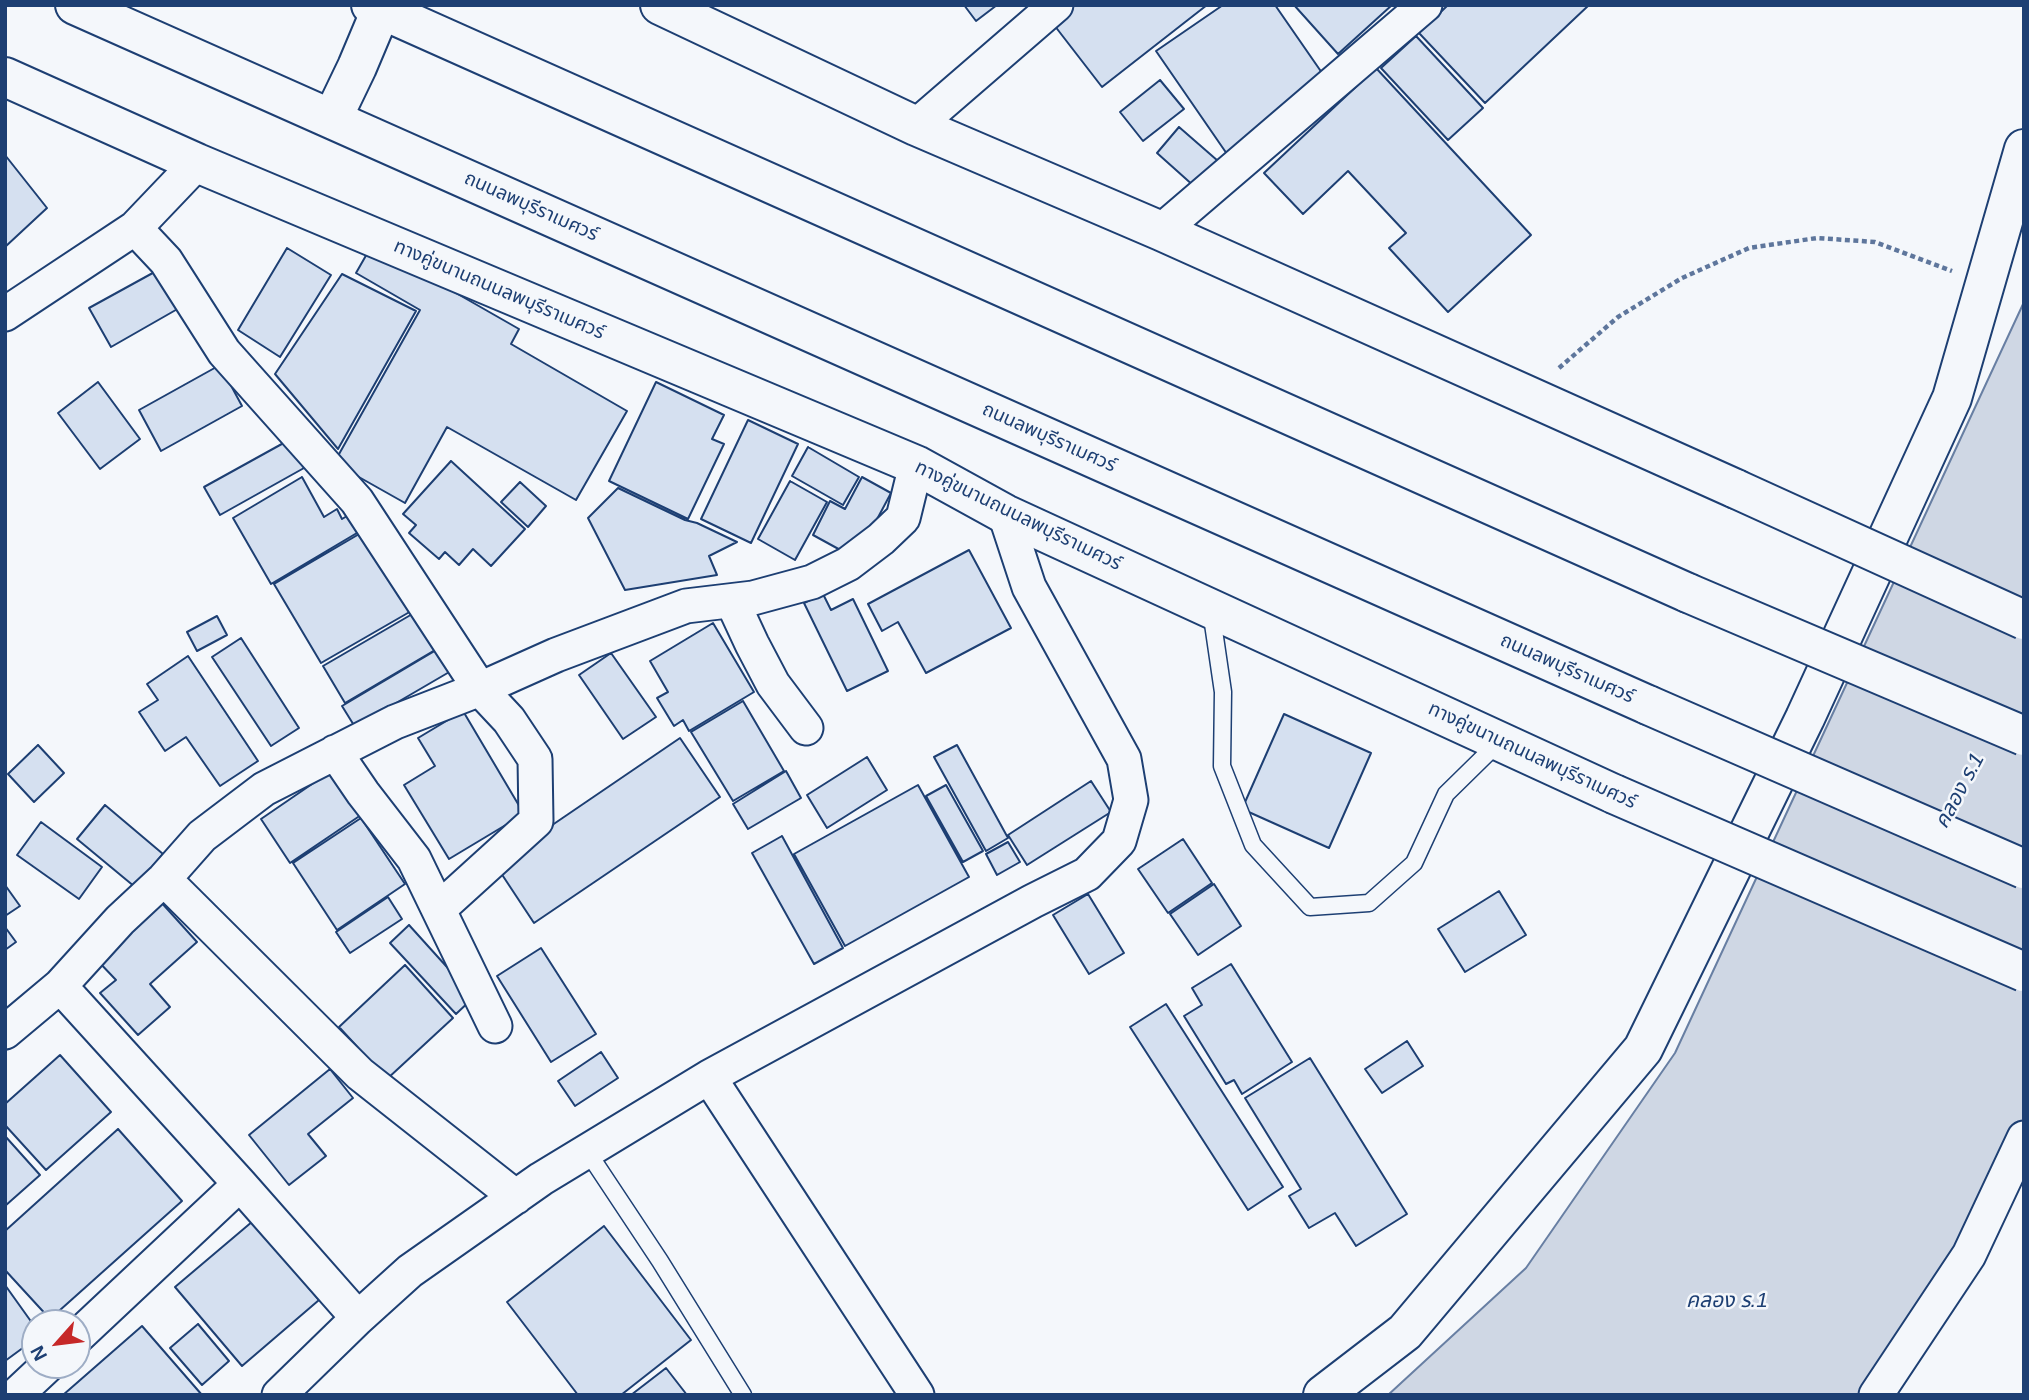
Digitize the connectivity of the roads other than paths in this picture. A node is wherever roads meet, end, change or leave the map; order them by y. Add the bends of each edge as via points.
1 (75, 5) edge
2 (660, 5) edge
3 (1056, 5) edge
4 (1425, 5) edge
5 (376, 8) edge
6 (5, 76) edge
7 (332, 118) junction
8 (916, 126) junction
9 (2024, 149) edge
10 (197, 163) junction
11 (135, 228) junction
12 (1161, 231) junction
13 (5, 314) edge
14 (916, 466) junction
15 (1005, 514) junction
16 (732, 601) junction
17 (1210, 608) junction
18 (2024, 620) edge
19 (480, 689) junction
20 (806, 727) dead end
21 (2024, 736) edge
22 (1500, 741) junction
23 (335, 752) junction
24 (2024, 869) edge
25 (163, 879) junction
26 (439, 909) junction
27 (2024, 972) edge
28 (60, 986) junction
29 (495, 1026) dead end
30 (5, 1032) edge
31 (709, 1077) junction
32 (2024, 1138) edge
33 (587, 1152) junction
34 (240, 1184) junction
35 (516, 1196) junction
36 (358, 1318) junction
37 (91, 1325) edge
38 (33, 1379) edge
39 (16, 1395) edge
40 (279, 1395) edge
41 (743, 1395) edge
42 (917, 1395) edge
43 (1323, 1395) edge
44 (1876, 1395) edge

1 - 7 main road, ถนนลพบุรีราเมศวร์
2 - 8 main road
3 - 8 street
4 - 12 street
5 - 7 main road via 358,67
5 - 21 main road, bridge via 1688,593
6 - 10 main road, ทางคู่ขนานถนนลพบุรีราเมศวร์
7 - 24 main road, ถนนลพบุรีราเมศวร์, bridge
8 - 12 main road
9 - 43 main road via 1952,398 1805,718 1643,1049 1405,1332
10 - 11 street
10 - 14 main road, ทางคู่ขนานถนนลพบุรีราเมศวร์
11 - 13 street
11 - 19 street via 166,261 224,352 358,501
12 - 18 main road, bridge
14 - 15 main road, ทางคู่ขนานถนนลพบุรีราเมศวร์
14 - 16 street via 903,518 848,564 812,582
15 - 17 main road, ทางคู่ขนานถนนลพบุรีราเมศวร์
15 - 31 street via 1029,587 1124,759 1131,800 1119,841 1087,874
16 - 19 street via 686,606
16 - 20 street via 773,684
17 - 22 main road, ทางคู่ขนานถนนลพบุรีราเมศวร์
17 - 22 lane via 1223,692 1222,766 1253,845 1310,907 1369,903 1414,863 1446,794
19 - 23 street via 395,722
19 - 26 street via 509,720 535,759 536,821
22 - 27 main road, ทางคู่ขนานถนนลพบุรีราเมศวร์, bridge
23 - 25 street via 264,789 202,836
23 - 26 street via 414,859
25 - 28 street
25 - 35 street via 360,1074
26 - 29 street
28 - 30 street
28 - 34 street
31 - 33 street
31 - 42 street
32 - 44 street via 1969,1255
33 - 35 street
33 - 41 lane
34 - 36 street
34 - 37 street
35 - 36 street via 410,1271
36 - 40 street
38 - 39 street

